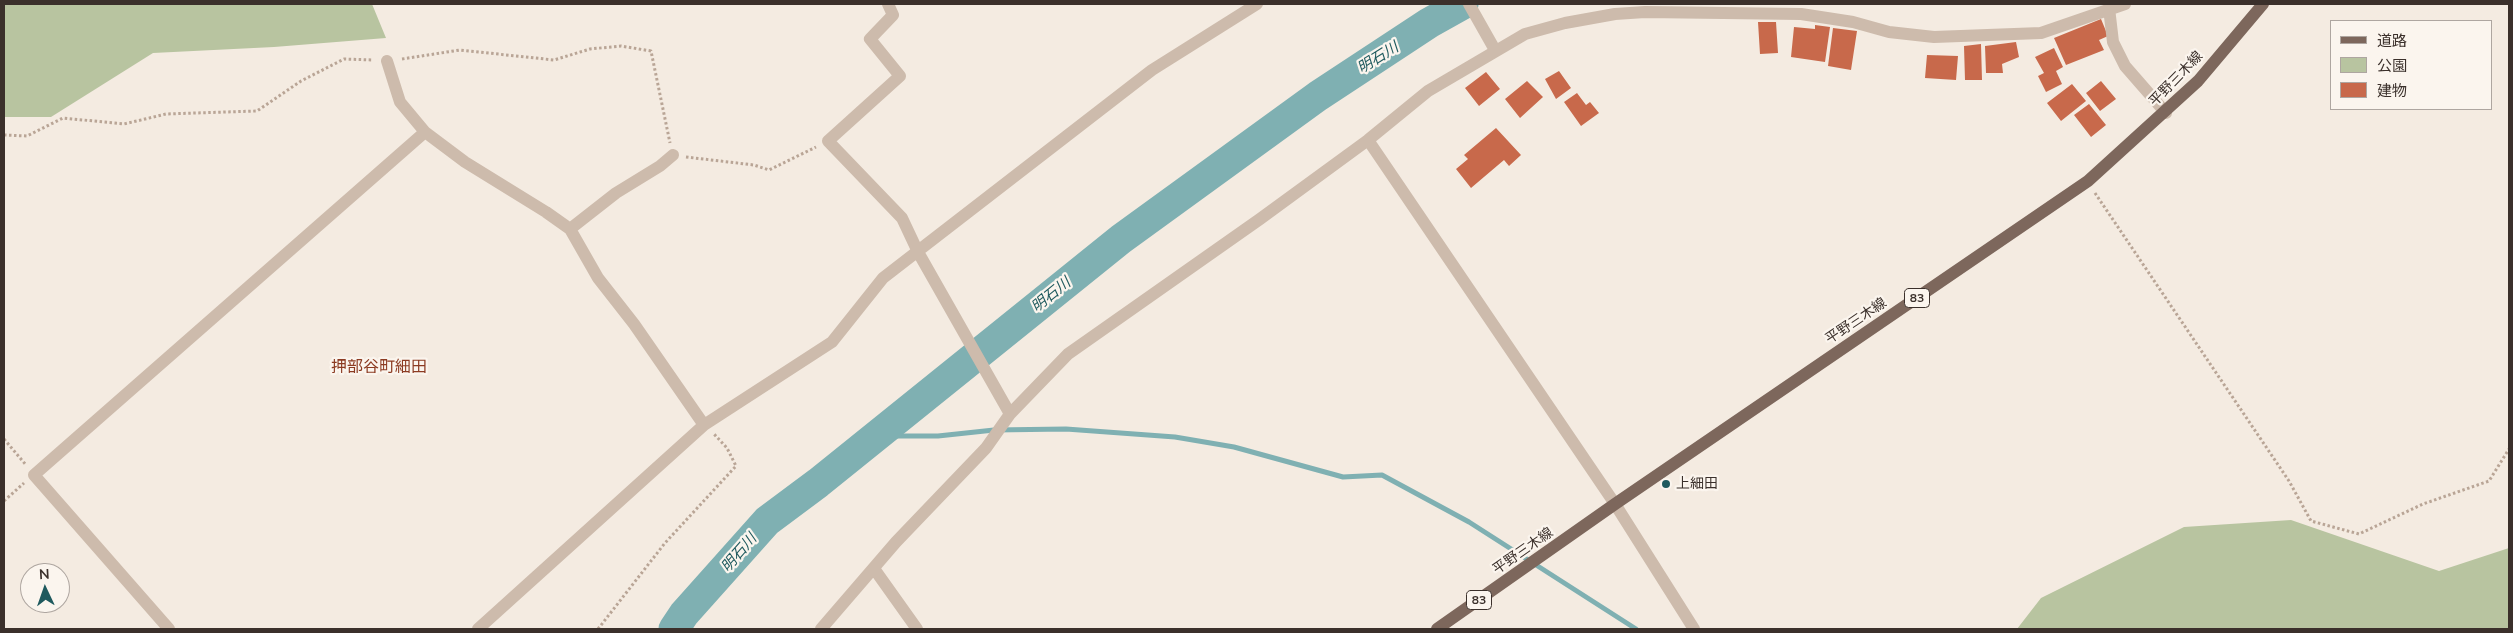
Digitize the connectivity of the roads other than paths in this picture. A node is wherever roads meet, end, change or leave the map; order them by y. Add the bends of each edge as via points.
1 (888, 4) edge
2 (1257, 4) edge
3 (1469, 4) edge
4 (2125, 4) edge
5 (2263, 4) edge
6 (2109, 8) junction
7 (1495, 50) junction
8 (387, 61) road end
9 (2166, 113) junction
10 (425, 132) junction
11 (1368, 140) junction
12 (673, 155) road end
13 (570, 229) junction
14 (918, 252) junction
15 (1010, 414) junction
16 (704, 425) junction
17 (1615, 504) junction
18 (874, 570) junction
19 (169, 629) edge
20 (478, 629) edge
21 (822, 629) edge
22 (917, 629) edge
23 (1437, 629) edge
24 (1694, 629) edge

1 - 14 street via 893,15 870,38 900,76 828,142 902,218
2 - 14 street via 1152,70
3 - 7 street
4 - 6 street
5 - 9 main road, 平野三木線 / 83 via 2198,82
6 - 7 street via 2041,33 1934,37 1889,32 1854,22 1801,14 1645,12 1564,23 1525,34
6 - 9 street via 2113,42 2125,66
7 - 11 street via 1428,91
8 - 10 street via 400,102
9 - 17 main road, 平野三木線 / 83 via 2088,181
10 - 13 street via 465,162
10 - 19 street via 34,474
11 - 15 street via 1068,354
11 - 17 street
12 - 13 street
13 - 16 street via 598,278
14 - 15 street
14 - 16 street via 883,278 832,342
15 - 18 street via 986,448 896,542
16 - 20 street
17 - 23 main road, 平野三木線 / 83
17 - 24 street
18 - 21 street
18 - 22 street

